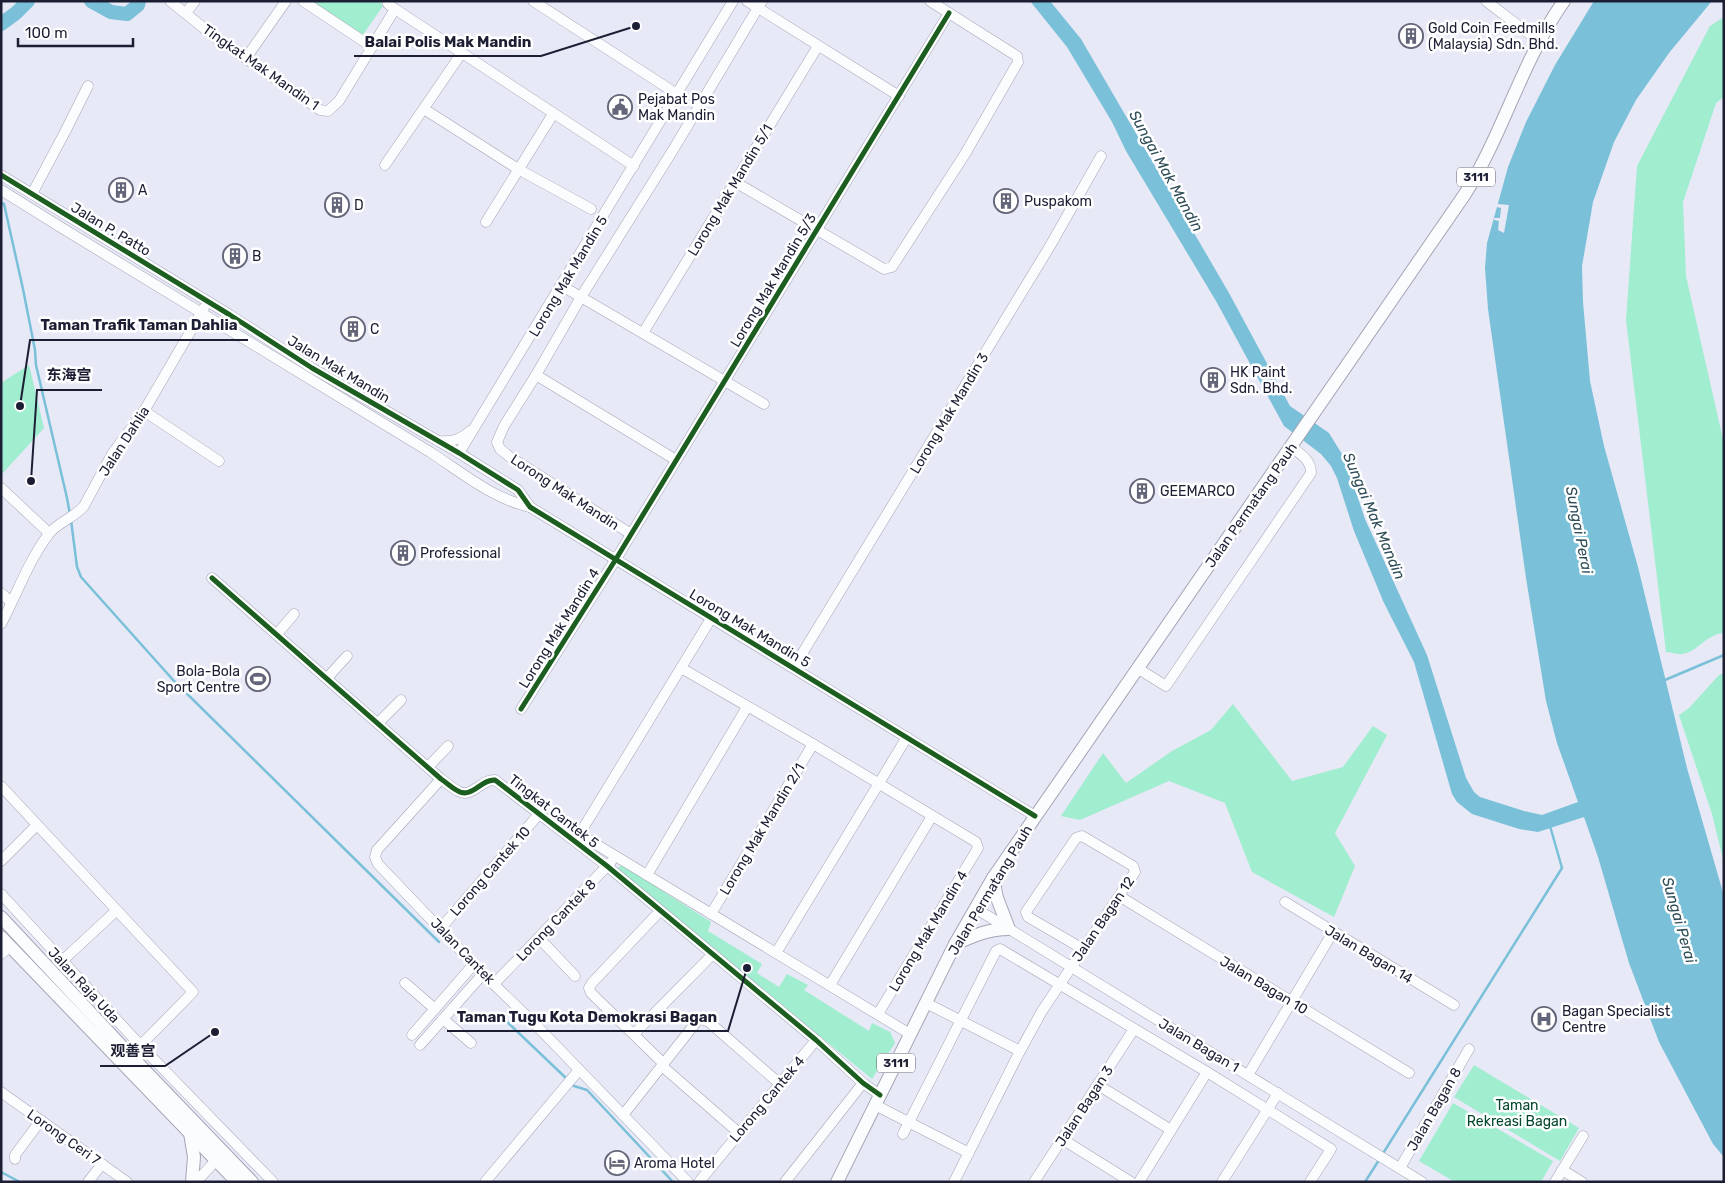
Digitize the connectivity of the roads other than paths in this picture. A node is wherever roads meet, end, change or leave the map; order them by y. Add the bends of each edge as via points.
1 (170, 1) edge
2 (195, 1) edge
3 (286, 1) edge
4 (304, 1) edge
5 (388, 1) edge
6 (533, 1) edge
7 (733, 1) edge
8 (747, 1) edge
9 (930, 1) edge
10 (1486, 1) edge
11 (1564, 1) edge
12 (760, 5) edge
13 (395, 9) junction
14 (949, 13) junction
15 (186, 14) junction
16 (1540, 42) junction
17 (818, 46) junction
18 (372, 47) junction
19 (461, 54) junction
20 (246, 58) junction
21 (88, 86) dead end
22 (677, 94) junction
23 (899, 96) junction
24 (424, 109) junction
25 (553, 114) junction
26 (1101, 156) dead end
27 (386, 165) dead end
28 (634, 166) junction
29 (518, 169) junction
30 (1, 175) edge
31 (42, 178) junction
32 (735, 182) junction
33 (1, 190) edge
34 (32, 194) junction
35 (51, 205) junction
36 (591, 209) dead end
37 (486, 222) dead end
38 (816, 231) junction
39 (562, 286) junction
40 (581, 297) junction
41 (208, 302) junction
42 (187, 304) junction
43 (202, 313) junction
44 (220, 324) junction
45 (193, 328) junction
46 (643, 333) junction
47 (536, 375) junction
48 (724, 381) junction
49 (764, 404) dead end
50 (144, 411) junction
51 (480, 420) junction
52 (435, 440) junction
53 (1295, 442) junction
54 (430, 452) junction
55 (459, 453) junction
56 (676, 460) junction
57 (219, 461) dead end
58 (478, 466) junction
59 (470, 478) junction
60 (1, 488) edge
61 (530, 507) junction
62 (49, 533) junction
63 (631, 534) junction
64 (616, 559) junction
65 (212, 578) dead end
66 (1, 593) edge
67 (11, 602) junction
68 (294, 614) dead end
69 (712, 617) junction
70 (1, 624) edge
71 (277, 634) junction
72 (347, 656) dead end
73 (794, 667) junction
74 (681, 668) junction
75 (1137, 668) junction
76 (327, 678) junction
77 (401, 700) dead end
78 (747, 707) junction
79 (521, 710) dead end
80 (378, 723) junction
81 (908, 738) junction
82 (813, 744) junction
83 (448, 746) dead end
84 (428, 767) junction
85 (441, 779) junction
86 (879, 784) junction
87 (1, 786) edge
88 (540, 814) junction
89 (932, 816) junction
90 (1035, 816) junction
91 (38, 825) junction
92 (618, 857) junction
93 (1, 861) edge
94 (607, 866) junction
95 (647, 875) junction
96 (994, 878) junction
97 (1, 894) edge
98 (1119, 896) junction
99 (1285, 902) dead end
100 (975, 908) junction
101 (117, 910) junction
102 (660, 910) junction
103 (711, 914) junction
104 (1, 917) edge
105 (440, 928) junction
106 (1008, 929) junction
107 (1333, 932) junction
108 (1, 938) edge
109 (539, 938) junction
110 (955, 944) junction
111 (1083, 949) junction
112 (6, 951) edge
113 (776, 953) junction
114 (713, 954) junction
115 (62, 961) junction
116 (474, 964) junction
117 (1071, 967) junction
118 (484, 974) junction
119 (575, 976) dead end
120 (405, 983) dead end
121 (494, 984) junction
122 (1059, 984) junction
123 (830, 985) junction
124 (1292, 1001) junction
125 (926, 1002) junction
126 (1454, 1005) dead end
127 (435, 1009) junction
128 (878, 1014) junction
129 (443, 1019) junction
130 (960, 1020) junction
131 (1134, 1029) junction
132 (634, 1034) junction
133 (910, 1034) junction
134 (412, 1035) dead end
135 (816, 1040) junction
136 (471, 1043) dead end
137 (140, 1045) junction
138 (420, 1045) dead end
139 (1469, 1049) dead end
140 (1020, 1051) junction
141 (130, 1055) junction
142 (663, 1065) junction
143 (1208, 1072) junction
144 (577, 1073) junction
145 (1409, 1074) dead end
146 (1248, 1075) junction
147 (863, 1083) junction
148 (780, 1084) junction
149 (1098, 1084) junction
150 (1, 1092) edge
151 (1278, 1093) junction
152 (878, 1100) junction
153 (1267, 1109) junction
154 (623, 1114) junction
155 (41, 1120) junction
156 (909, 1122) junction
157 (1171, 1130) junction
158 (190, 1133) junction
159 (739, 1133) junction
160 (903, 1134) dead end
161 (1583, 1136) dead end
162 (1062, 1139) junction
163 (969, 1153) junction
164 (220, 1156) junction
165 (15, 1159) dead end
166 (102, 1164) junction
167 (1397, 1166) junction
168 (1562, 1170) junction
169 (88, 1182) edge
170 (127, 1182) edge
171 (192, 1182) edge
172 (196, 1182) edge
173 (238, 1182) edge
174 (252, 1182) edge
175 (273, 1182) edge
176 (485, 1182) edge
177 (688, 1182) edge
178 (699, 1182) edge
179 (785, 1182) edge
180 (837, 1182) edge
181 (954, 1182) edge
182 (1034, 1182) edge
183 (1131, 1182) edge
184 (1139, 1182) edge
185 (1222, 1182) edge
186 (1310, 1182) edge
187 (1422, 1182) edge
188 (1555, 1182) edge
189 (1582, 1182) edge

1 - 15 street, Tingkat Mak Mandin 1
2 - 15 street
3 - 20 street
4 - 18 street
5 - 13 street
6 - 22 street
7 - 22 street, Lorong Mak Mandin 5
8 - 12 street
9 - 14 street
10 - 16 street
11 - 16 main road, Jalan Permatang Pauh / 3111
12 - 17 street
12 - 40 street
13 - 18 street, Tingkat Mak Mandin 1
13 - 19 street
14 - 23 street, Lorong Mak Mandin 5/3
14 - 38 street via 1017,56 1018,62 965,154 892,267 884,269
15 - 20 street, Tingkat Mak Mandin 1
16 - 53 main road, Jalan Permatang Pauh / 3111 via 1478,172
17 - 23 street
17 - 32 street, Lorong Mak Mandin 5/1
18 - 20 street, Tingkat Mak Mandin 1 via 340,101 328,111 320,110
19 - 24 street
19 - 25 street
21 - 31 street
22 - 28 street, Lorong Mak Mandin 5
23 - 38 street, Lorong Mak Mandin 5/3
24 - 27 street
24 - 29 street
25 - 28 street
25 - 29 street
26 - 73 street, Lorong Mak Mandin 3 via 1050,246
28 - 39 street, Lorong Mak Mandin 5
29 - 36 street
29 - 37 street
30 - 34 street, Jalan P. Patto
31 - 34 street
31 - 35 street via 41,186
32 - 38 street
32 - 46 street, Lorong Mak Mandin 5/1
33 - 42 street, Jalan P. Patto
34 - 35 street, Jalan P. Patto
35 - 41 street, Jalan P. Patto
38 - 48 street, Lorong Mak Mandin 5/3
39 - 40 street
39 - 51 street, Lorong Mak Mandin 5
40 - 46 street
40 - 47 street
41 - 43 street, Jalan Dahlia
41 - 52 street, Jalan Mak Mandin
42 - 43 street, Jalan P. Patto
42 - 45 street
43 - 44 street, Jalan Mak Mandin
43 - 45 street, Jalan Dahlia
44 - 45 street via 209,322
44 - 54 street, Jalan Mak Mandin
45 - 50 street, Jalan Dahlia
46 - 48 street
47 - 56 street
47 - 63 street, Lorong Mak Mandin via 499,434 497,442 500,449
48 - 49 street
48 - 56 street, Lorong Mak Mandin 5/3
50 - 57 street
50 - 62 street, Jalan Dahlia via 112,454 79,512
51 - 52 street via 464,437 455,441
51 - 55 street, Lorong Mak Mandin 5
51 - 58 street via 470,451
52 - 55 street, Jalan Mak Mandin
53 - 75 main road, Jalan Permatang Pauh / 3111
53 - 75 street via 1307,459 1311,473 1166,686
54 - 55 street via 442,456
54 - 59 street, Jalan Mak Mandin
55 - 58 street, Lorong Mak Mandin 5
55 - 59 street
56 - 63 street, Lorong Mak Mandin 5/3
58 - 61 street, Lorong Mak Mandin 5 via 518,490
59 - 61 street, Jalan Mak Mandin via 512,503
60 - 62 street
61 - 64 street, Lorong Mak Mandin 5
62 - 67 street, Jalan Dahlia
63 - 64 street, Lorong Mak Mandin 5/3
64 - 69 street, Lorong Mak Mandin 5
64 - 79 street, Lorong Mak Mandin 4
65 - 71 street, Tingkat Cantek 5
66 - 67 street
67 - 70 street, Jalan Dahlia
68 - 71 street
69 - 73 street, Lorong Mak Mandin 5
69 - 74 street
71 - 76 street, Tingkat Cantek 5
72 - 76 street
73 - 81 street, Lorong Mak Mandin 5
74 - 78 street
74 - 92 street via 582,830 584,837
75 - 90 main road, Jalan Permatang Pauh / 3111
76 - 80 street, Tingkat Cantek 5
77 - 80 street
78 - 82 street
78 - 95 street
80 - 84 street, Tingkat Cantek 5
81 - 86 street
81 - 90 street, Lorong Mak Mandin 5
82 - 86 street
82 - 103 street, Lorong Mak Mandin 2/1
83 - 84 street
84 - 85 street, Tingkat Cantek 5
85 - 88 street, Tingkat Cantek 5 via 460,793 470,793 488,779 495,780
85 - 105 street, Jalan Cantek via 377,850 376,857 378,864
86 - 89 street
86 - 113 street
87 - 91 street
88 - 94 street, Tingkat Cantek 5
88 - 105 street, Lorong Cantek 10
89 - 123 street
89 - 128 street, Lorong Mak Mandin 4 via 976,842 978,848
90 - 96 main road, Jalan Permatang Pauh / 3111
91 - 93 street
91 - 101 street
92 - 94 street, Lorong Cantek 8
92 - 95 street
94 - 102 street, Tingkat Cantek 5
94 - 109 street, Lorong Cantek 8
95 - 103 street
96 - 100 main road, Jalan Permatang Pauh / 3111
96 - 106 main road
97 - 115 street, Jalan Raja Uda
98 - 111 street, Jalan Bagan 12
98 - 111 street, Jalan Bagan 12 via 1134,872 1133,866 1082,836 1076,838 1026,912 1028,918
98 - 124 street, Jalan Bagan 10
99 - 107 street, Jalan Bagan 14
100 - 106 street, Jalan Bagan 1
100 - 110 main road, Jalan Permatang Pauh / 3111
101 - 115 street
101 - 137 street via 193,992
102 - 114 street, Tingkat Cantek 5
102 - 132 street via 590,988
103 - 113 street
104 - 141 main road, Jalan Raja Uda
105 - 116 street, Jalan Cantek
106 - 110 main road via 983,932
106 - 117 street, Jalan Bagan 1
107 - 124 street
107 - 126 street, Jalan Bagan 14
108 - 112 main road, Jalan Raja Uda
109 - 119 street
109 - 121 street, Lorong Cantek 8
110 - 125 main road, Jalan Permatang Pauh / 3111
111 - 117 street, Jalan Bagan 12
112 - 158 main road, Jalan Raja Uda
113 - 123 street
114 - 132 street
114 - 135 street, Tingkat Cantek 5
115 - 137 street, Jalan Raja Uda
116 - 118 street, Jalan Cantek
116 - 127 street
117 - 122 street
117 - 146 street, Jalan Bagan 1
118 - 121 street, Jalan Cantek
118 - 129 street
120 - 127 street
121 - 144 street, Jalan Cantek
122 - 130 street, Jalan Bagan 1 via 1000,949 996,950
122 - 131 street, Jalan Bagan 1
122 - 140 street
123 - 128 street
124 - 145 street, Jalan Bagan 10
124 - 146 street
125 - 130 street
125 - 133 main road, Jalan Permatang Pauh / 3111
127 - 134 street
128 - 133 street
129 - 136 street
129 - 138 street
130 - 140 street
130 - 156 street
131 - 143 street, Jalan Bagan 1
131 - 149 street, Jalan Bagan 3
132 - 142 street
133 - 152 main road, Jalan Permatang Pauh / 3111
135 - 147 street, Tingkat Cantek 5
135 - 148 street, Lorong Cantek 4
137 - 141 street
137 - 175 street, Jalan Raja Uda
139 - 167 street, Jalan Bagan 8
140 - 163 street
141 - 164 main road, Jalan Raja Uda
142 - 148 street via 702,1019
142 - 154 street
142 - 159 street
143 - 153 street, Jalan Bagan 1
143 - 157 street
144 - 154 street, Jalan Cantek
144 - 176 street
146 - 151 street, Jalan Bagan 1
147 - 152 street, Tingkat Cantek 5
147 - 179 street
148 - 159 street, Lorong Cantek 4
149 - 157 street
149 - 162 street, Jalan Bagan 3
150 - 155 street, Lorong Ceri 7
151 - 153 street
151 - 167 street, Jalan Bagan 1
152 - 156 street
152 - 180 main road, Jalan Permatang Pauh / 3111
153 - 185 street
153 - 186 street, Jalan Bagan 1 via 1331,1149
154 - 177 street, Jalan Cantek
155 - 165 street
155 - 166 street, Lorong Ceri 7
156 - 160 street
156 - 163 street
157 - 184 street
158 - 164 main road, Jalan Raja Uda
158 - 171 main road via 194,1157
159 - 178 street, Lorong Cantek 4
161 - 168 street
162 - 182 street, Jalan Bagan 3
162 - 183 street
163 - 181 street
164 - 172 street
164 - 173 main road, Jalan Raja Uda
164 - 174 main road, Jalan Raja Uda
166 - 169 street
166 - 170 street, Lorong Ceri 7
167 - 187 street, Jalan Bagan 1
168 - 188 street
168 - 189 street

